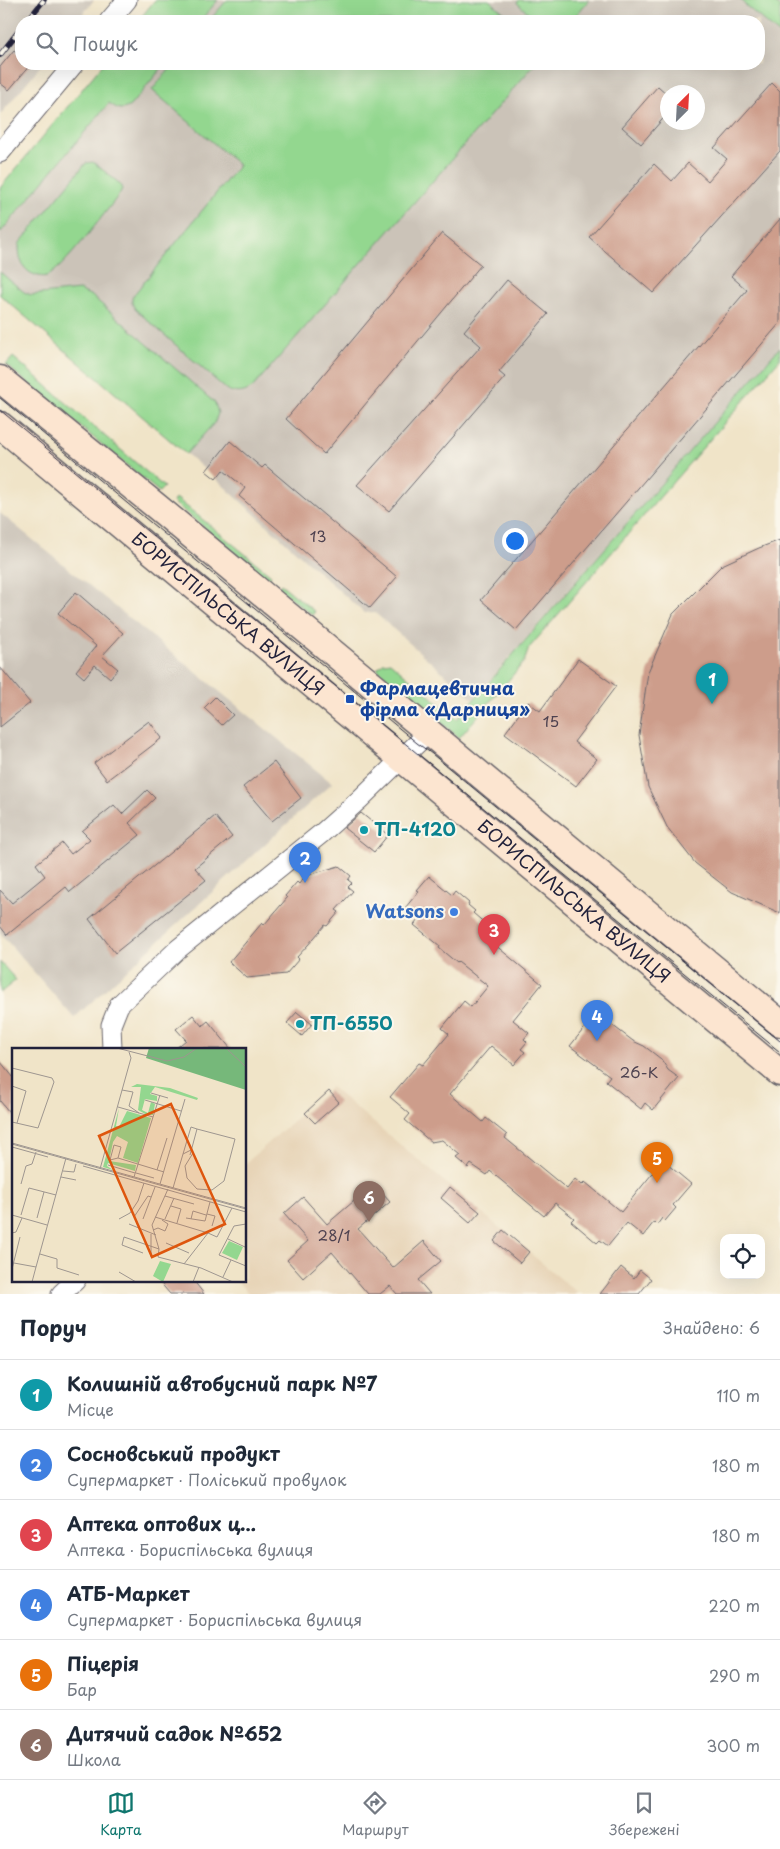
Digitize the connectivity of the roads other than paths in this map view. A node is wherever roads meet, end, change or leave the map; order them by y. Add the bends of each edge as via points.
1 (127, 0) edge
2 (115, 15) edge
3 (69, 70) edge
4 (0, 153) edge
5 (0, 379) edge
6 (0, 425) edge
7 (428, 732) junction
8 (402, 758) junction
9 (780, 1023) edge
10 (112, 1048) edge
11 (780, 1073) edge
12 (74, 1282) edge
13 (61, 1294) edge

1 - 2 street
3 - 4 street
5 - 7 main road, БОРИСПІЛЬСЬКА ВУЛИЦЯ
6 - 8 main road, БОРИСПІЛЬСЬКА ВУЛИЦЯ
7 - 8 street
7 - 9 main road, БОРИСПІЛЬСЬКА ВУЛИЦЯ
8 - 10 street via 329,826 178,949 119,1005 111,1025
8 - 11 main road, БОРИСПІЛЬСЬКА ВУЛИЦЯ
12 - 13 street

